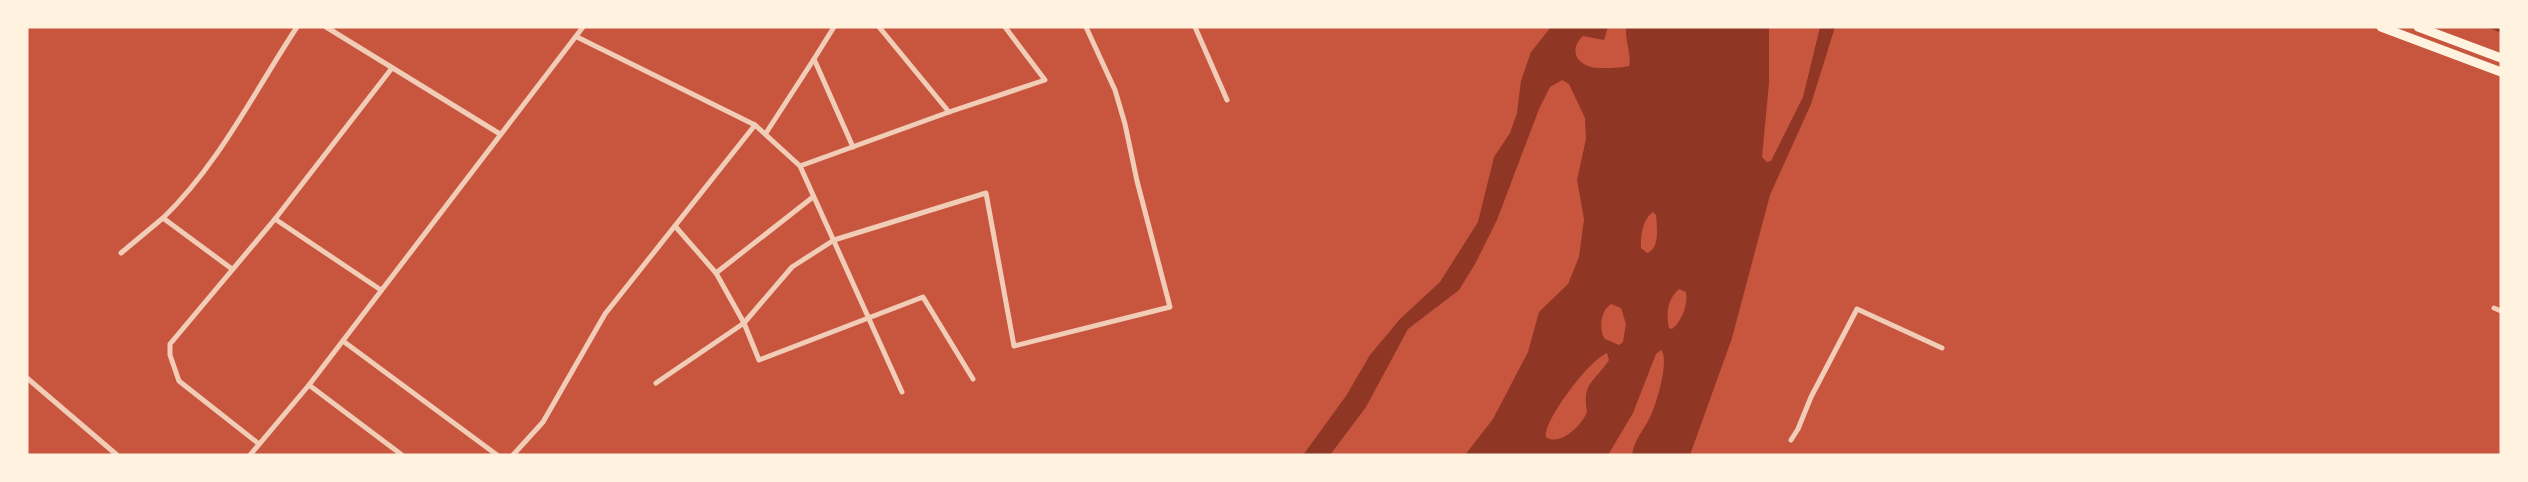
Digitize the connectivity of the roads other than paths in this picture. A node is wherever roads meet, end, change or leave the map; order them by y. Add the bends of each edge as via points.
1 (297, 27) edge
2 (326, 27) edge
3 (583, 27) edge
4 (834, 27) edge
5 (879, 27) edge
6 (1005, 27) edge
7 (1086, 27) edge
8 (1195, 27) edge
9 (2381, 27) edge
10 (2418, 27) edge
11 (577, 37) junction
12 (2501, 58) edge
13 (814, 59) junction
14 (392, 68) junction
15 (2501, 72) edge
16 (1227, 100) dead end
17 (950, 112) junction
18 (755, 125) junction
19 (500, 134) junction
20 (766, 134) junction
21 (853, 147) junction
22 (800, 166) junction
23 (813, 197) junction
24 (163, 218) junction
25 (275, 219) junction
26 (675, 225) junction
27 (834, 240) junction
28 (121, 253) dead end
29 (232, 269) junction
30 (716, 273) junction
31 (381, 290) junction
32 (2494, 308) dead end
33 (2501, 311) edge
34 (868, 317) junction
35 (744, 323) junction
36 (343, 341) junction
37 (1942, 348) dead end
38 (27, 378) edge
39 (973, 379) dead end
40 (656, 383) dead end
41 (309, 385) junction
42 (902, 392) dead end
43 (1791, 440) dead end
44 (259, 444) junction
45 (117, 455) edge
46 (250, 455) edge
47 (402, 455) edge
48 (497, 455) edge
49 (513, 455) edge

1 - 24 street via 214,159 186,196
2 - 14 street
3 - 11 street
4 - 13 street
5 - 17 street
6 - 17 street via 1045,80
7 - 27 street via 1115,90 1170,307 1014,346 986,193
8 - 16 street
9 - 15 highway
10 - 12 highway
11 - 18 street
11 - 19 street
13 - 20 street
13 - 21 street
14 - 19 street
14 - 25 street
17 - 21 street
18 - 20 street
18 - 26 street
19 - 31 street
20 - 22 street
21 - 22 street
22 - 23 street
23 - 27 street
23 - 30 street
24 - 28 street
24 - 29 street
25 - 29 street
25 - 31 street
26 - 30 street
26 - 49 street via 606,314 543,423
27 - 34 street
27 - 35 street via 792,267
29 - 44 street via 180,330 170,344 170,355 179,381
30 - 35 street
31 - 36 street
32 - 33 street
34 - 35 street via 759,360
34 - 39 street via 922,297
34 - 42 street
35 - 40 street
36 - 41 street
36 - 48 street
37 - 43 street via 1857,309
38 - 45 street
41 - 44 street
41 - 47 street
44 - 46 street

